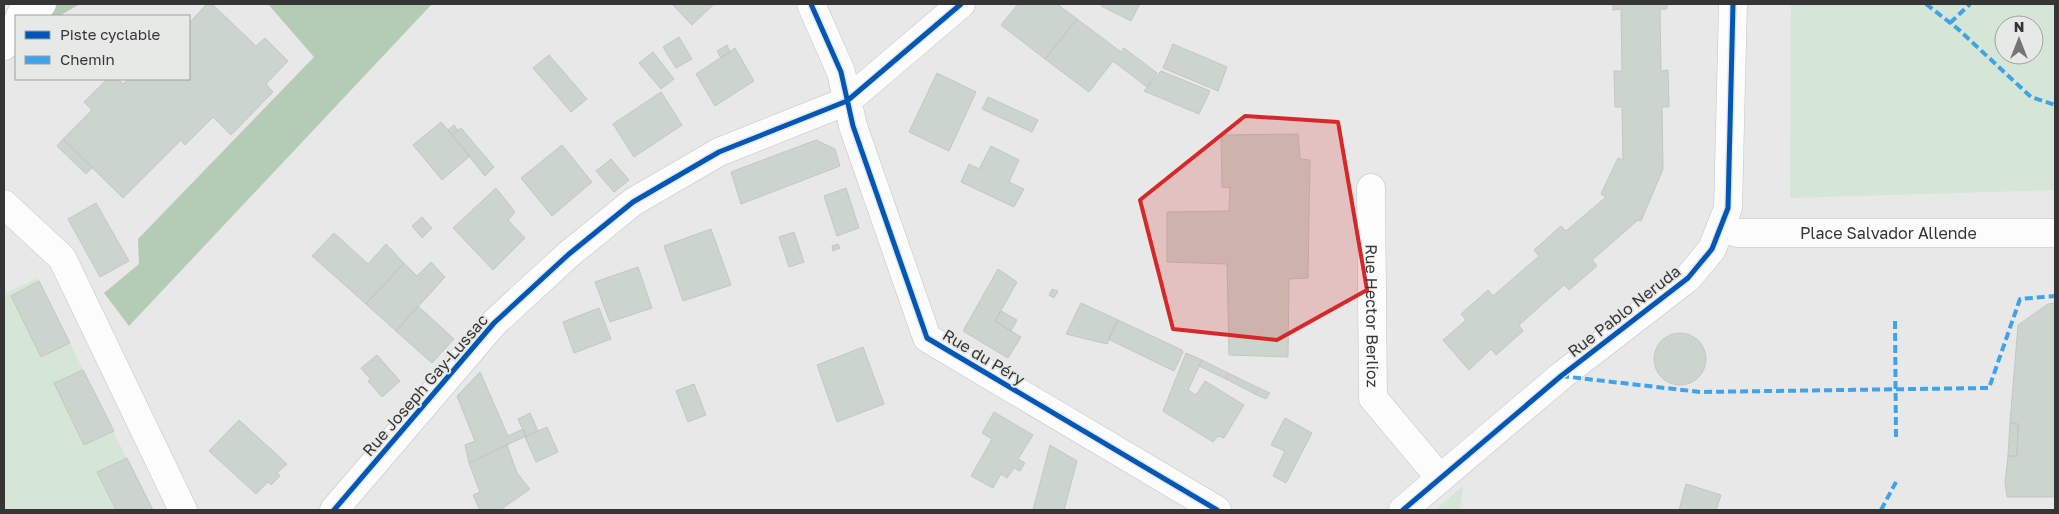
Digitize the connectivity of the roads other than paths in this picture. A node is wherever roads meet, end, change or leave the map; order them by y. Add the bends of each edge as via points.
1 (42, 4) edge
2 (812, 4) edge
3 (961, 4) edge
4 (1733, 4) edge
5 (21, 15) edge
6 (15, 26) edge
7 (4, 46) edge
8 (847, 101) junction
9 (1371, 188) dead end
10 (4, 204) edge
11 (1721, 228) junction
12 (2055, 233) edge
13 (1440, 478) junction
14 (183, 510) edge
15 (334, 510) edge
16 (1217, 510) edge
17 (1403, 510) edge

1 - 5 street via 24,9
2 - 8 street, Rue du Péry via 841,72
3 - 8 street, Rue Joseph Gay-Lussac
4 - 11 street, Rue Pablo Neruda via 1728,208
6 - 7 street
8 - 15 street, Rue Joseph Gay-Lussac via 719,152 626,208 569,254 494,323
8 - 16 street, Rue du Péry via 927,338
9 - 13 street, Rue Hector Berlioz via 1373,398
10 - 14 street via 62,258
11 - 12 street, Place Salvador Allende via 1738,233
11 - 13 street, Rue Pablo Neruda via 1712,249 1688,278 1566,372
13 - 17 street, Rue Pablo Neruda

